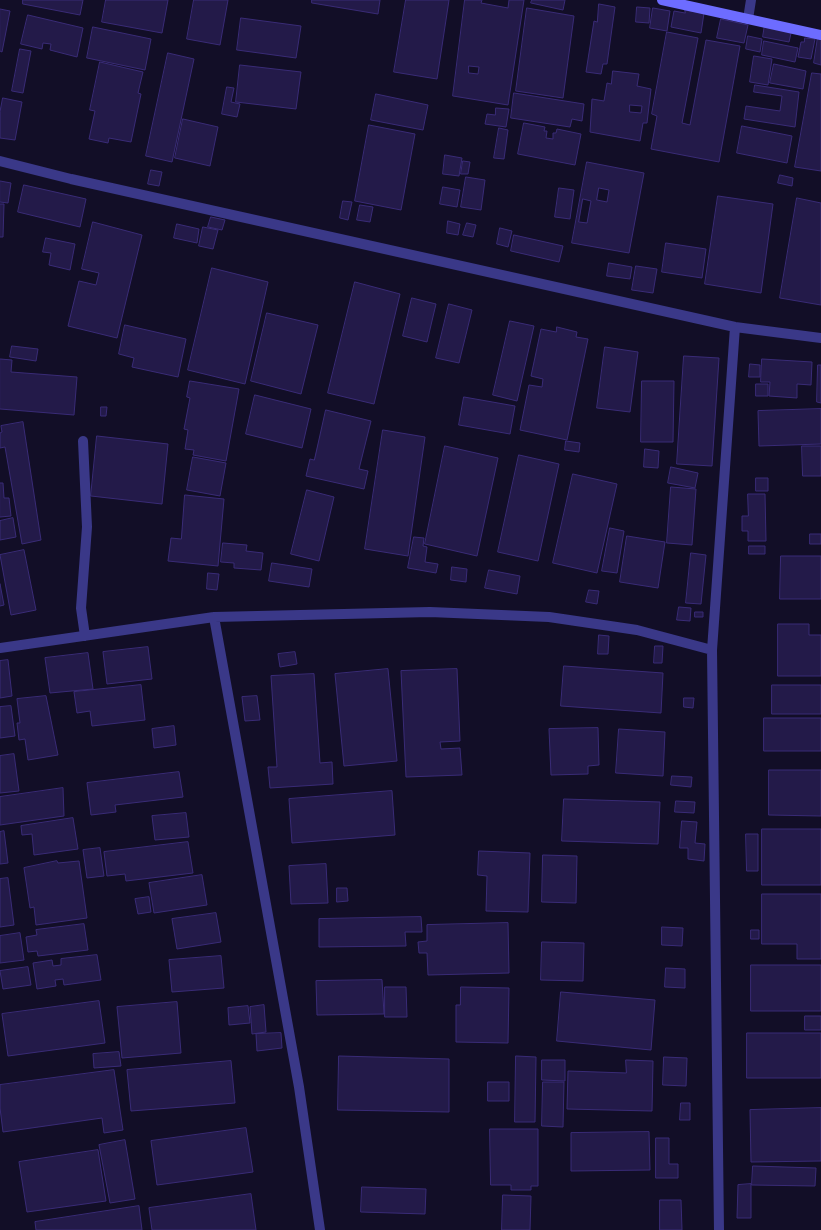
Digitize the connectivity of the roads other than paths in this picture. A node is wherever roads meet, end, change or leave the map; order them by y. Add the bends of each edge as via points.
1 (662, 0) edge
2 (751, 0) edge
3 (748, 19) junction
4 (821, 34) edge
5 (0, 161) edge
6 (735, 327) junction
7 (821, 338) edge
8 (83, 441) dead end
9 (214, 617) junction
10 (85, 636) junction
11 (0, 648) edge
12 (712, 650) junction
13 (320, 1230) edge
14 (719, 1230) edge

1 - 3 street
2 - 3 street
3 - 4 street
5 - 6 street via 79,181
6 - 7 street
6 - 12 street
8 - 10 street via 87,527 81,608
9 - 10 street
9 - 12 street via 430,612 549,617 637,630
9 - 13 street via 299,1087
10 - 11 street
12 - 14 street

